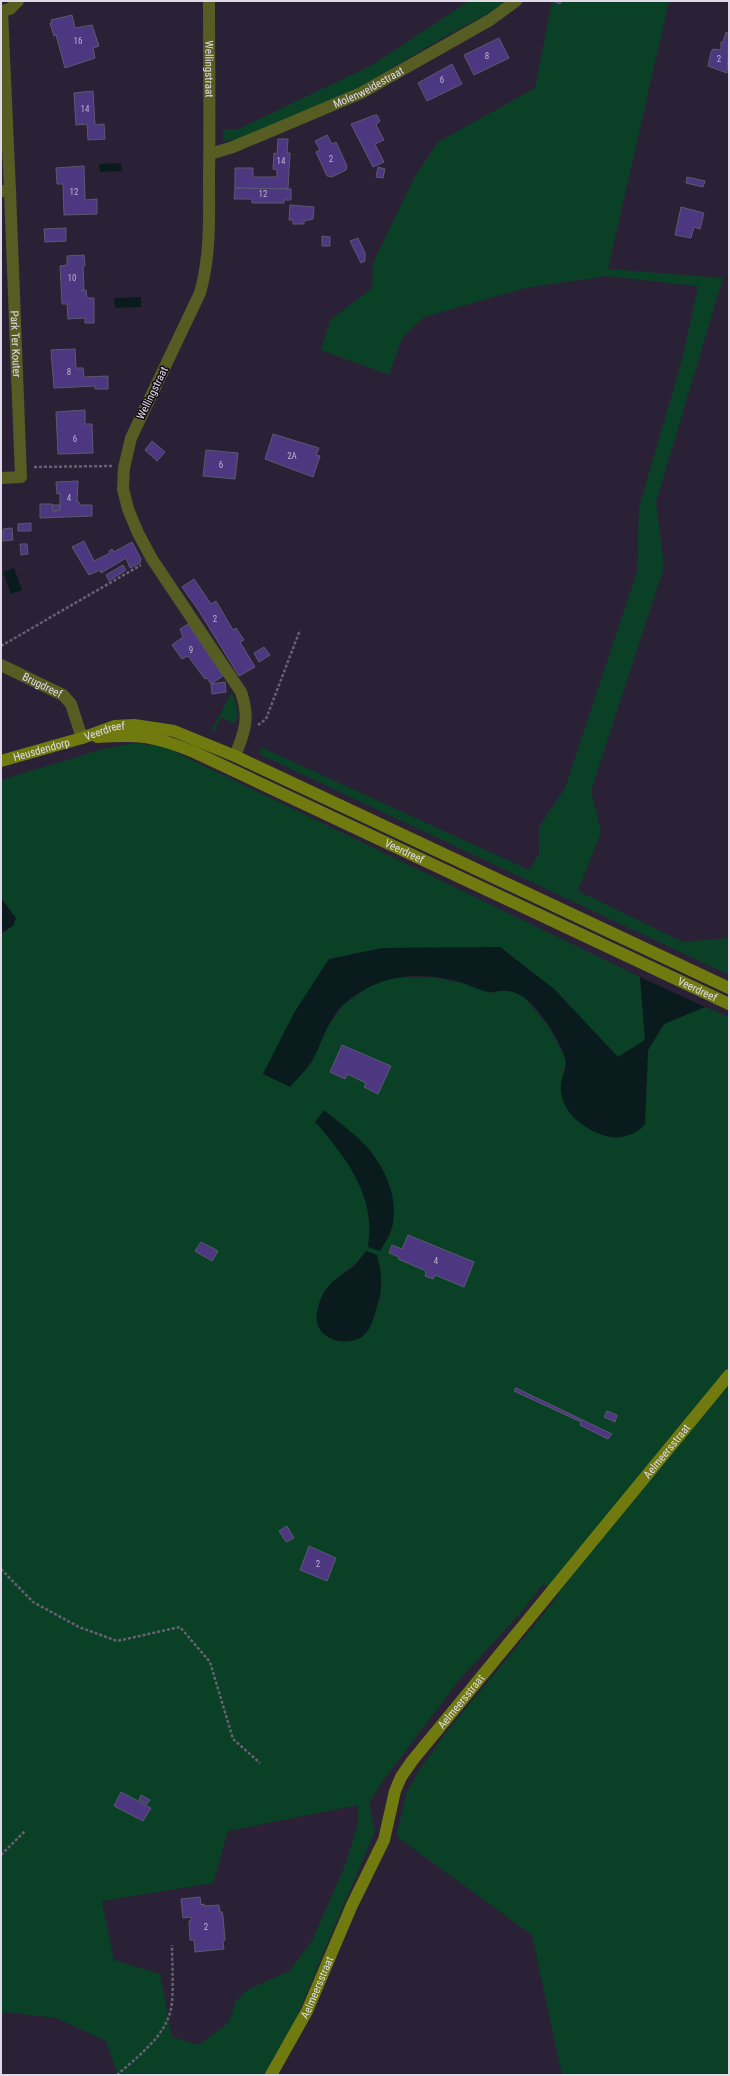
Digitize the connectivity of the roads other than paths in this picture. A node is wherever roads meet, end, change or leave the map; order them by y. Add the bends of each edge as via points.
1 (18, 1) edge
2 (209, 1) edge
3 (516, 1) edge
4 (1, 11) edge
5 (210, 154) junction
6 (5, 191) edge
7 (1, 478) edge
8 (1, 665) edge
9 (82, 738) junction
10 (235, 756) junction
11 (1, 761) edge
12 (228, 768) junction
13 (542, 901) junction
14 (536, 914) junction
15 (729, 988) edge
16 (729, 1004) edge
17 (729, 1375) edge
18 (271, 2075) edge

1 - 4 street, Park Ter Kouter via 10,9
2 - 5 street, Wellingstraat
3 - 5 street, Molenweidestraat via 490,20 361,93 233,147
4 - 6 street, Park Ter Kouter
5 - 10 street, Wellingstraat via 209,247 206,270 200,293 131,438 124,468 123,488 128,509 152,559 241,692 246,707 245,725
6 - 7 street, Park Ter Kouter via 21,477
8 - 9 street, Brugdreef via 63,695 71,704
9 - 10 main road, Veerdreef via 115,726 155,727 193,737
9 - 11 main road, Heusdendorp
9 - 12 main road, Veerdreef via 128,734 149,737 169,742
10 - 12 main road
10 - 13 main road, Veerdreef
12 - 14 main road, Veerdreef
13 - 14 main road
13 - 15 main road, Veerdreef
14 - 16 main road, Veerdreef
17 - 18 main road, Aelmeersstraat via 401,1777 395,1791 384,1840 352,1904 307,2012

